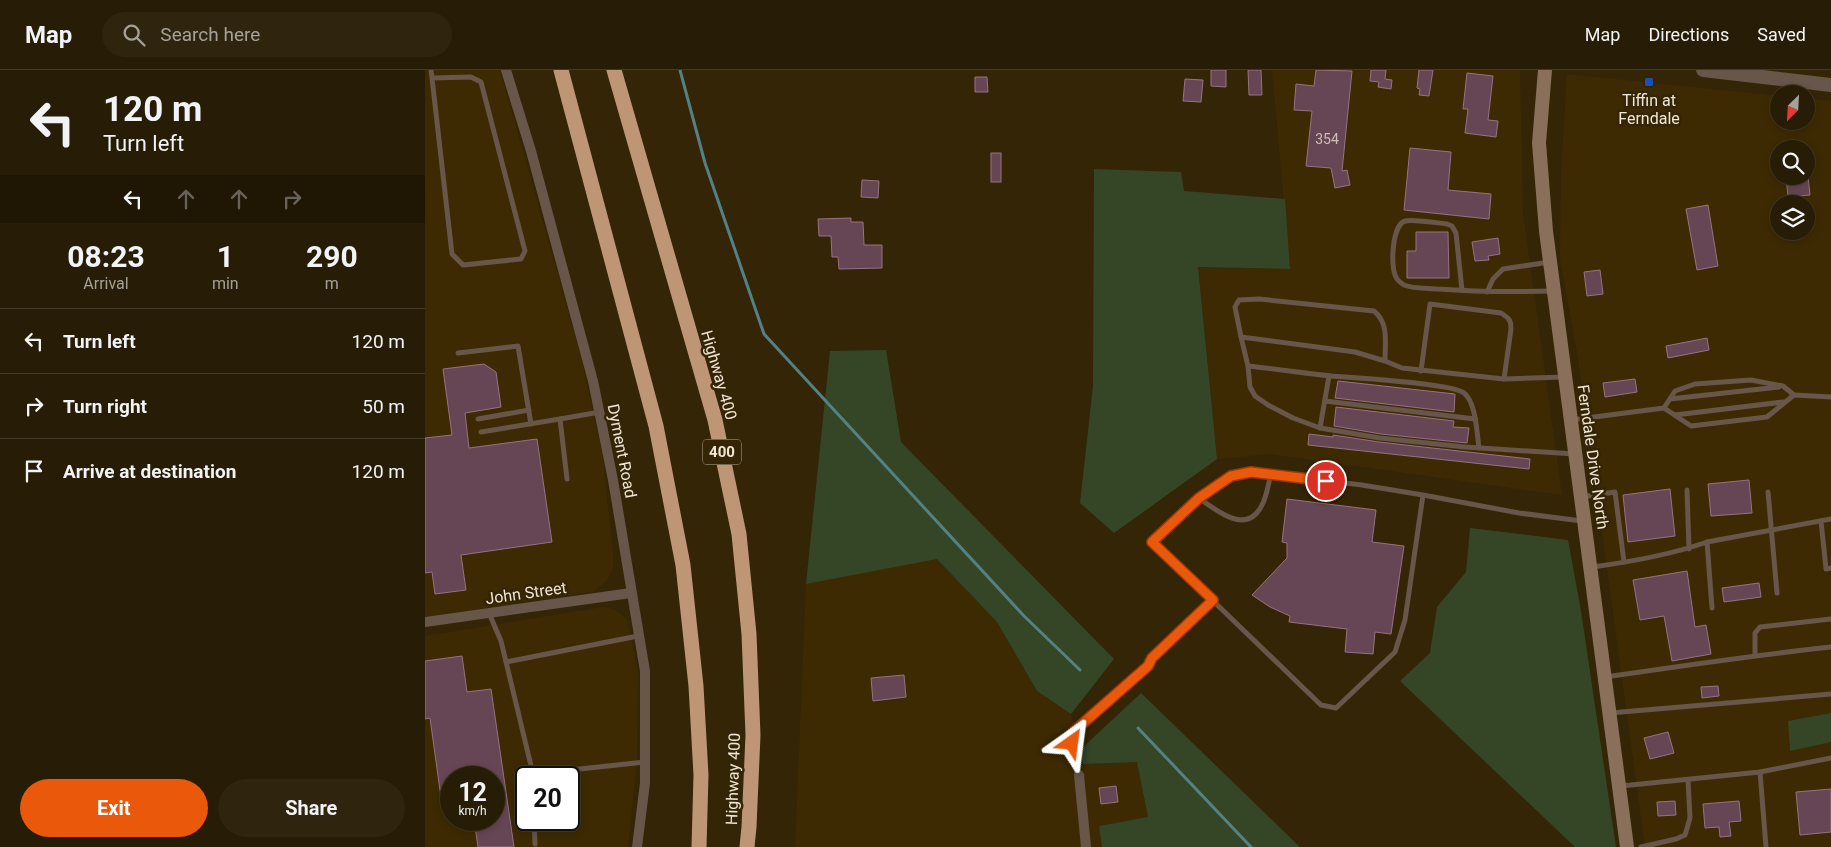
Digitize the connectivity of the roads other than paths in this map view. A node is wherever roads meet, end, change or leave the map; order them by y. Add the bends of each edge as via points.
1 (431, 70) edge
2 (506, 70) edge
3 (561, 70) edge
4 (614, 70) edge
5 (1545, 70) edge
6 (1703, 70) edge
7 (432, 78) junction
8 (1831, 85) edge
9 (1550, 262) junction
10 (1462, 290) junction
11 (1487, 292) junction
12 (1554, 292) junction
13 (1241, 336) junction
14 (458, 353) dead end
15 (1385, 360) junction
16 (1248, 366) junction
17 (1421, 370) junction
18 (1329, 376) junction
19 (1565, 377) junction
20 (1504, 379) junction
21 (1783, 386) junction
22 (1794, 395) junction
23 (1831, 398) edge
24 (1670, 399) junction
25 (1325, 401) junction
26 (1785, 402) junction
27 (1664, 408) junction
28 (529, 410) junction
29 (600, 412) junction
30 (1675, 415) junction
31 (478, 419) dead end
32 (1475, 419) junction
33 (560, 420) junction
34 (1571, 420) junction
35 (531, 424) junction
36 (1320, 428) junction
37 (481, 432) dead end
38 (1479, 448) junction
39 (1575, 454) junction
40 (1271, 474) junction
41 (567, 479) dead end
42 (1687, 490) dead end
43 (1768, 492) dead end
44 (1423, 495) junction
45 (1580, 497) junction
46 (1199, 498) junction
47 (1831, 519) edge
48 (1821, 521) junction
49 (1584, 522) junction
50 (1771, 530) junction
51 (1707, 542) junction
52 (1689, 549) junction
53 (1624, 562) junction
54 (1591, 567) junction
55 (1831, 568) edge
56 (631, 593) junction
57 (1777, 593) dead end
58 (1213, 600) junction
59 (1712, 608) dead end
60 (489, 613) junction
61 (1831, 619) edge
62 (425, 622) edge
63 (639, 636) junction
64 (1831, 647) edge
65 (1755, 655) junction
66 (506, 662) junction
67 (1604, 678) junction
68 (1831, 694) edge
69 (1609, 713) junction
70 (1831, 758) edge
71 (645, 762) junction
72 (531, 766) edge
73 (580, 770) edge
74 (1760, 772) junction
75 (1079, 776) joint
76 (1688, 780) junction
77 (1618, 786) junction
78 (534, 831) edge
79 (535, 844) dead end
80 (637, 847) edge
81 (699, 847) edge
82 (747, 847) edge
83 (1086, 847) edge
84 (1627, 847) edge
85 (1641, 847) edge
86 (1766, 847) edge

1 - 7 lane
2 - 29 street, Dyment Road
3 - 81 highway, Highway 400 via 656,426 683,565 696,686 701,775
4 - 82 highway, Highway 400 / 400 via 715,420 739,534 749,634 753,735
5 - 9 main road, Ferndale Drive North via 1539,143
6 - 8 street
7 - 7 lane via 452,254 463,265 521,259 525,251 481,82 471,77
9 - 11 lane via 1503,269
9 - 12 main road, Ferndale Drive North
10 - 10 lane via 1412,286 1399,281 1393,266 1394,234 1399,224 1406,221 1452,226 1456,233
10 - 11 lane
11 - 12 lane
12 - 19 main road, Ferndale Drive North
13 - 15 lane via 1355,352
13 - 15 lane via 1235,307 1239,300 1259,299 1374,311 1382,317 1385,330
13 - 16 lane
14 - 28 lane via 517,346
15 - 17 lane via 1402,368
16 - 18 lane
16 - 36 lane via 1250,387 1255,396 1293,418
17 - 20 lane
17 - 20 lane via 1430,304 1501,313 1508,317 1511,329
18 - 25 lane
18 - 32 lane via 1458,390 1465,393 1471,402
19 - 20 lane
19 - 34 main road, Ferndale Drive North
21 - 22 lane
21 - 24 lane
21 - 24 lane via 1751,380 1695,384 1675,392
22 - 23 lane
22 - 26 lane
24 - 27 lane
25 - 32 lane
25 - 36 lane
26 - 30 lane
26 - 30 lane via 1767,417 1691,426
27 - 30 lane
27 - 34 lane
28 - 31 lane
28 - 35 lane
29 - 33 lane
29 - 56 street, Dyment Road
32 - 38 lane
33 - 35 lane
33 - 41 lane
34 - 39 main road, Ferndale Drive North
35 - 37 lane
36 - 38 lane
38 - 39 lane
39 - 45 main road, Ferndale Drive North
40 - 44 lane
40 - 46 lane via 1251,472 1231,476
40 - 46 lane via 1262,506 1244,520 1227,517
42 - 52 lane
43 - 50 lane
44 - 49 lane
44 - 58 lane via 1405,620 1395,652 1337,708 1321,705
45 - 49 main road, Ferndale Drive North
45 - 53 lane via 1615,492
46 - 58 lane via 1152,542
47 - 48 lane
48 - 50 lane
48 - 55 lane via 1826,569
49 - 54 main road, Ferndale Drive North
50 - 51 lane
50 - 57 lane
51 - 52 lane
51 - 59 lane
52 - 53 lane
53 - 54 lane
54 - 67 main road, Ferndale Drive North
56 - 60 street, John Street
56 - 63 street, Dyment Road
58 - 75 lane via 1152,658 1148,666 1073,732 1070,754
60 - 62 street, John Street
60 - 66 lane
61 - 65 lane via 1760,627 1755,633
63 - 66 lane
63 - 71 street, Dyment Road via 645,671
64 - 65 lane
65 - 67 lane
66 - 72 lane
67 - 69 main road, Ferndale Drive North
68 - 69 lane
69 - 77 main road, Ferndale Drive North
70 - 74 lane
71 - 73 lane
71 - 80 street, Dyment Road
74 - 76 lane
74 - 86 lane
75 - 83 street
76 - 77 lane
76 - 85 lane via 1690,818 1685,835
77 - 84 main road, Ferndale Drive North
78 - 79 lane

